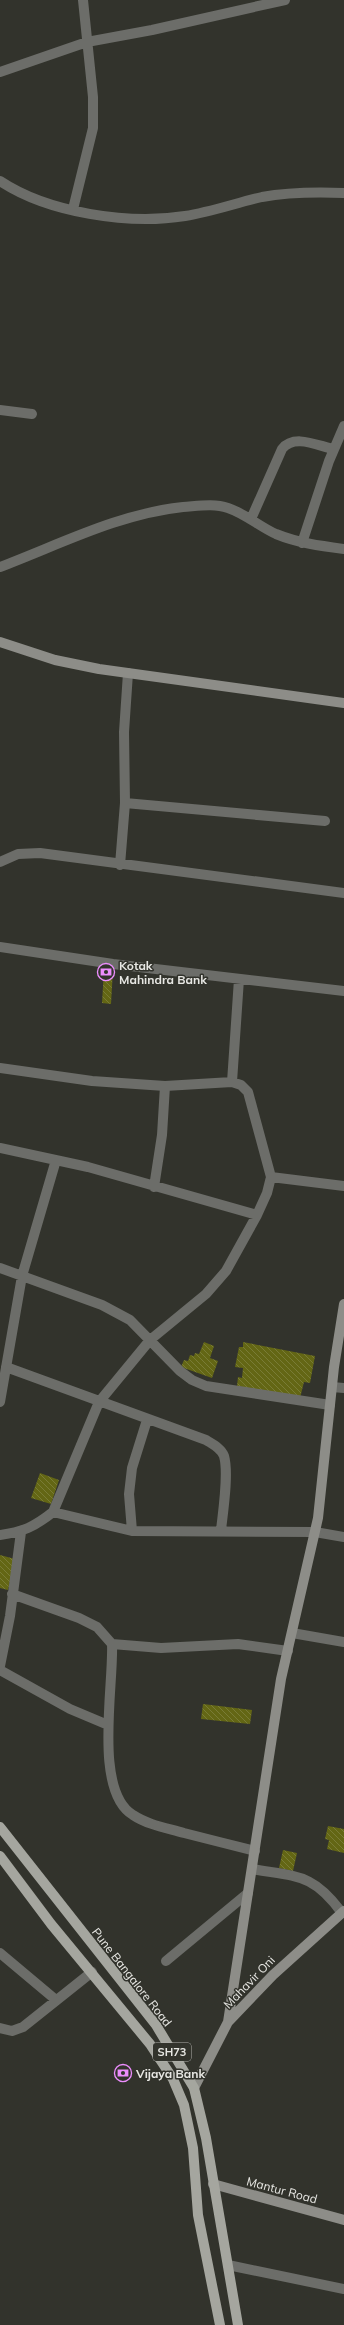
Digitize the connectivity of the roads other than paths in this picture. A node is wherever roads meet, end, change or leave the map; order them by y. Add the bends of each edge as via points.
1 (83, 0) edge
2 (285, 0) edge
3 (87, 42) junction
4 (0, 72) edge
5 (0, 182) edge
6 (344, 193) edge
7 (73, 209) junction
8 (0, 410) edge
9 (32, 414) dead end
10 (344, 426) edge
11 (333, 449) junction
12 (251, 519) junction
13 (302, 543) junction
14 (344, 549) edge
15 (0, 567) edge
16 (0, 642) edge
17 (128, 673) junction
18 (344, 702) edge
19 (125, 803) junction
20 (325, 822) dead end
21 (0, 862) edge
22 (120, 865) junction
23 (344, 893) edge
24 (0, 947) edge
25 (239, 979) junction
26 (344, 991) edge
27 (0, 1068) edge
28 (232, 1082) junction
29 (165, 1086) junction
30 (0, 1148) edge
31 (56, 1160) junction
32 (271, 1176) junction
33 (344, 1186) edge
34 (154, 1187) junction
35 (257, 1215) junction
36 (0, 1268) edge
37 (22, 1276) junction
38 (344, 1304) edge
39 (150, 1340) junction
40 (6, 1368) junction
41 (332, 1387) junction
42 (344, 1388) edge
43 (0, 1402) edge
44 (100, 1402) junction
45 (330, 1405) junction
46 (146, 1420) junction
47 (53, 1512) junction
48 (221, 1530) junction
49 (132, 1531) junction
50 (21, 1532) junction
51 (315, 1532) junction
52 (0, 1535) edge
53 (344, 1537) edge
54 (12, 1594) junction
55 (292, 1633) junction
56 (344, 1642) edge
57 (112, 1644) junction
58 (288, 1651) junction
59 (0, 1666) edge
60 (0, 1670) edge
61 (108, 1725) junction
62 (0, 1828) edge
63 (255, 1851) junction
64 (0, 1856) edge
65 (252, 1869) junction
66 (248, 1893) junction
67 (343, 1912) edge
68 (0, 1953) edge
69 (166, 1961) dead end
70 (92, 1972) junction
71 (130, 1993) junction
72 (56, 2000) junction
73 (118, 2005) junction
74 (228, 2022) junction
75 (0, 2028) edge
76 (194, 2088) junction
77 (213, 2184) junction
78 (344, 2220) edge
79 (228, 2265) junction
80 (344, 2289) edge
81 (220, 2325) edge
82 (238, 2325) edge

1 - 3 street
2 - 3 street
3 - 4 street
3 - 7 street via 93,97 93,128
5 - 7 street via 44,202
6 - 7 street via 319,192 263,197 185,216 108,217
8 - 9 street
10 - 11 street
11 - 12 street via 293,440 287,443
11 - 13 street
12 - 13 street via 275,534
12 - 15 street via 228,508 206,505 159,510 107,523
13 - 14 street
16 - 17 street via 55,660
17 - 18 street
17 - 19 street via 124,732
19 - 20 street
19 - 22 street
21 - 22 street via 18,854 40,853
22 - 23 street
24 - 25 street
25 - 26 street
25 - 28 street
27 - 29 street via 92,1081
28 - 29 street
28 - 32 street via 241,1085 248,1092
29 - 34 street via 162,1135
30 - 31 street
31 - 34 street
31 - 37 street
32 - 33 street
32 - 35 street
34 - 35 street
35 - 39 street via 226,1271 206,1294
36 - 37 street
37 - 39 street via 102,1305 130,1320
37 - 40 street
38 - 41 street
39 - 44 street
39 - 45 street via 180,1371 206,1386
40 - 43 street
40 - 44 street
41 - 42 street
41 - 45 street
44 - 46 street
44 - 47 street
45 - 51 street
46 - 48 street via 206,1440 224,1455
46 - 49 street via 132,1468 129,1494
47 - 49 street
47 - 50 street
48 - 49 street
48 - 51 street
50 - 52 street
50 - 54 street
51 - 53 street
51 - 55 street
54 - 57 street via 97,1627
54 - 59 street via 6,1645
55 - 56 street
55 - 58 street
57 - 58 street via 161,1648 238,1644
57 - 61 street
58 - 63 street via 281,1679
60 - 61 street via 70,1709
61 - 63 street via 112,1785 120,1803 132,1815 150,1824
62 - 71 main road, Pune Bangalore Road / SH73
63 - 65 street
64 - 70 main road, SH73
65 - 66 street
65 - 67 street via 299,1877 312,1882 327,1893
66 - 69 street
66 - 74 street
67 - 74 street, Mahavir Oni via 273,1975
68 - 72 street
70 - 72 street
70 - 73 main road, SH73
71 - 73 main road
71 - 76 main road, Pune Bangalore Road / SH73 via 156,2024
72 - 75 street via 23,2028 12,2031
73 - 81 main road, SH73 via 150,2044 173,2079 184,2105 193,2148 198,2215
74 - 76 street, Mahavir Oni
76 - 77 main road, Pune Bangalore Road / SH73
77 - 78 street, Mantur Road
77 - 79 main road, Pune Bangalore Road / SH73
79 - 80 street
79 - 82 main road, Pune Bangalore Road / SH73

